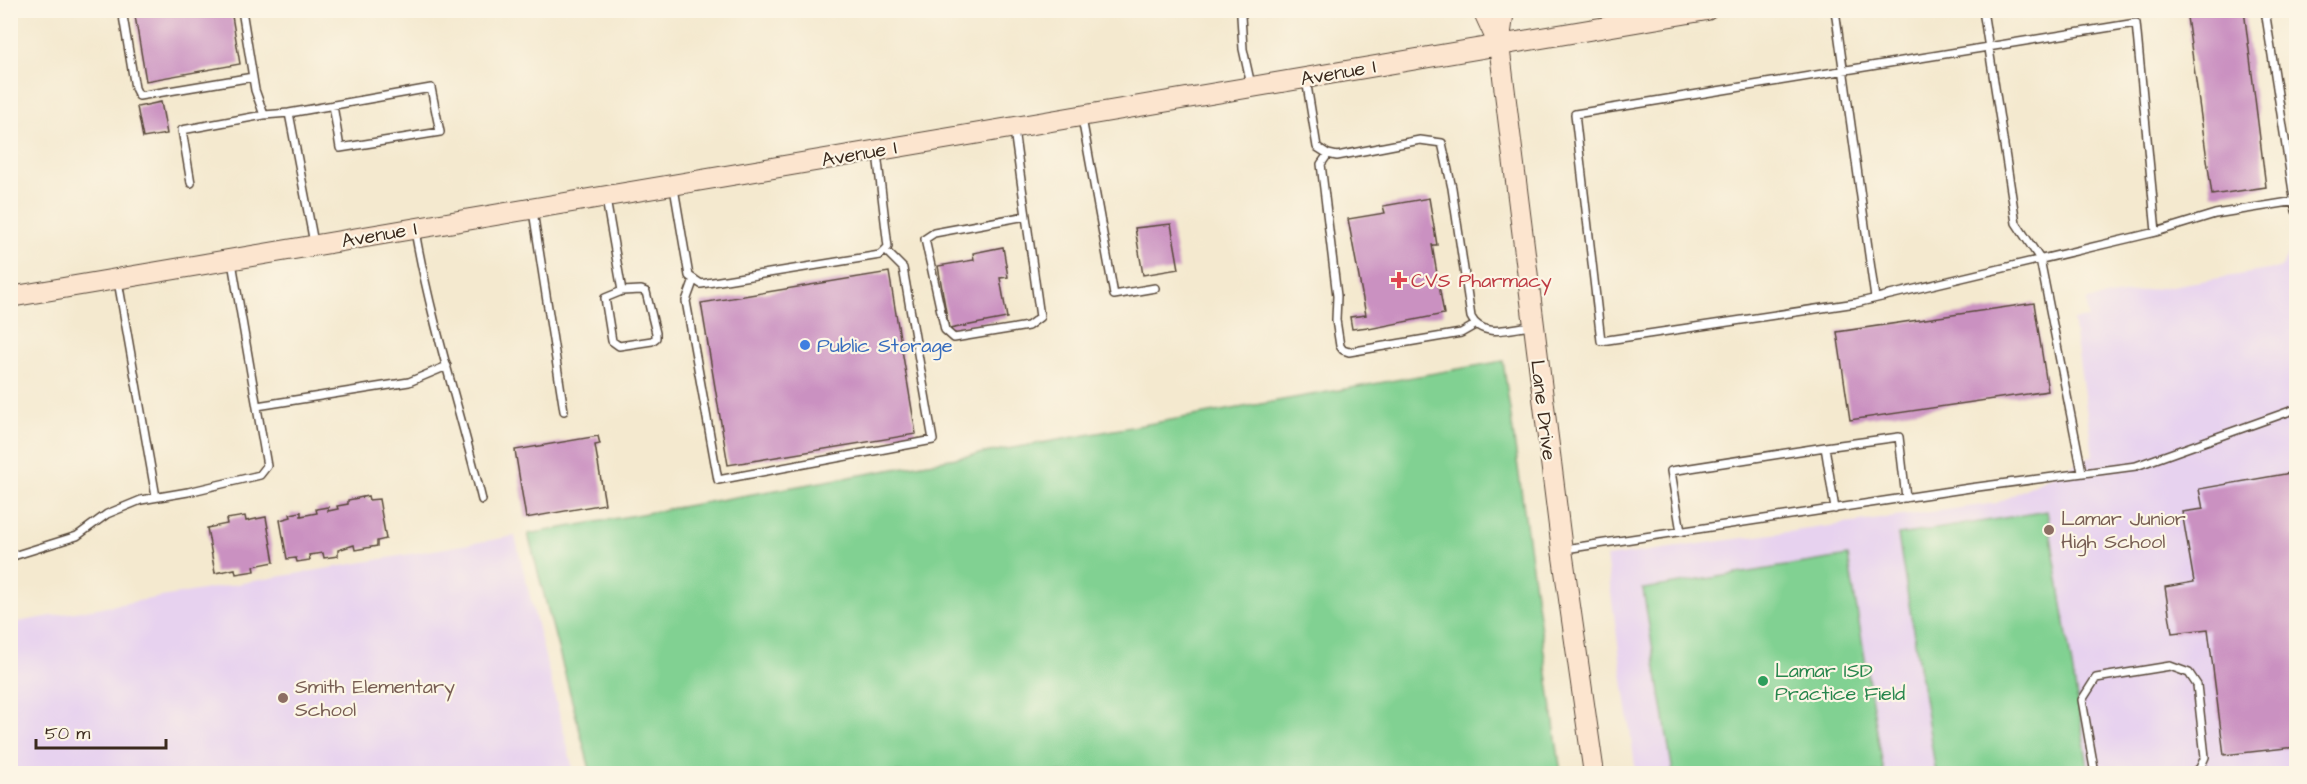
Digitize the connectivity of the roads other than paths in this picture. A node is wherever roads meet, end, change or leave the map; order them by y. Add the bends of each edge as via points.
1 (122, 10) edge
2 (242, 10) edge
3 (1483, 10) edge
4 (1504, 10) edge
5 (1707, 10) edge
6 (1836, 10) edge
7 (1983, 10) edge
8 (2265, 10) edge
9 (1243, 12) edge
10 (1499, 45) junction
11 (1988, 46) junction
12 (1844, 69) junction
13 (253, 77) junction
14 (1306, 78) junction
15 (1251, 87) junction
16 (333, 105) junction
17 (289, 113) junction
18 (264, 115) junction
19 (1081, 116) junction
20 (1014, 127) junction
21 (877, 150) junction
22 (1328, 154) junction
23 (191, 183) dead end
24 (673, 185) junction
25 (606, 196) junction
26 (2296, 202) edge
27 (532, 208) junction
28 (2296, 211) edge
29 (1026, 216) junction
30 (414, 228) junction
31 (2156, 232) junction
32 (314, 245) junction
33 (885, 250) junction
34 (232, 259) junction
35 (2040, 259) junction
36 (118, 279) junction
37 (694, 279) junction
38 (1155, 288) dead end
39 (622, 291) junction
40 (10, 297) edge
41 (1875, 298) junction
42 (1475, 325) junction
43 (1534, 326) junction
44 (447, 366) junction
45 (257, 406) junction
46 (2296, 409) edge
47 (564, 411) dead end
48 (1825, 447) junction
49 (2082, 472) junction
50 (156, 497) junction
51 (1906, 498) junction
52 (482, 500) dead end
53 (1834, 509) junction
54 (1681, 532) junction
55 (1562, 550) junction
56 (10, 557) edge
57 (1594, 774) edge
58 (2095, 774) edge
59 (2193, 774) edge

1 - 13 lane via 139,96
2 - 13 lane
3 - 10 main road
4 - 10 main road
5 - 10 main road, Avenue I
6 - 12 lane
7 - 11 lane
8 - 26 lane
9 - 15 lane via 1243,49
10 - 14 main road, Avenue I
10 - 43 main road, Lane Drive
11 - 12 lane
11 - 31 lane via 2136,23
11 - 35 lane via 2016,223
12 - 41 lane
12 - 41 lane via 1575,114 1601,341
13 - 18 lane
14 - 15 main road, Avenue I
14 - 22 lane via 1317,147
15 - 19 main road, Avenue I
16 - 16 lane via 431,88 440,132 340,148
16 - 17 lane
17 - 18 lane
17 - 32 lane
18 - 23 lane via 182,130
19 - 20 main road, Avenue I
19 - 38 lane via 1114,295
20 - 21 main road, Avenue I
20 - 29 lane
21 - 24 main road, Avenue I
21 - 33 lane via 888,247
22 - 42 lane via 1337,156 1420,140 1442,143
22 - 42 lane via 1321,164 1322,184 1337,296 1336,320 1343,351 1461,333
24 - 25 main road, Avenue I
24 - 37 lane via 689,276
25 - 27 main road, Avenue I
25 - 39 lane
26 - 28 lane
26 - 31 lane via 2215,214
27 - 30 main road, Avenue I
27 - 47 lane
29 - 29 lane via 1040,317 1028,326 954,338 945,330 925,240 934,233
30 - 32 main road, Avenue I
30 - 44 lane
31 - 35 lane
32 - 34 main road, Avenue I
33 - 37 lane via 880,255 702,284
33 - 37 lane via 903,268 933,440 718,480 686,300
34 - 36 main road, Avenue I
34 - 45 lane
35 - 41 lane
35 - 49 lane
36 - 40 main road, Avenue I
36 - 50 lane
39 - 39 lane via 646,292 656,333 652,341 619,346 612,341 605,298
42 - 43 lane via 1492,331
43 - 55 main road, Lane Drive
44 - 45 lane via 409,382
44 - 52 lane
45 - 50 lane via 267,466 260,475
46 - 49 lane via 2136,466
48 - 51 lane via 1899,437
48 - 53 lane
48 - 54 lane via 1671,471
49 - 51 lane
50 - 56 lane via 107,514 77,536
51 - 53 lane
53 - 54 lane
54 - 55 lane
55 - 57 main road, Lane Drive
58 - 59 lane via 2082,700 2087,689 2096,678 2170,666 2189,673 2197,686 2205,757

